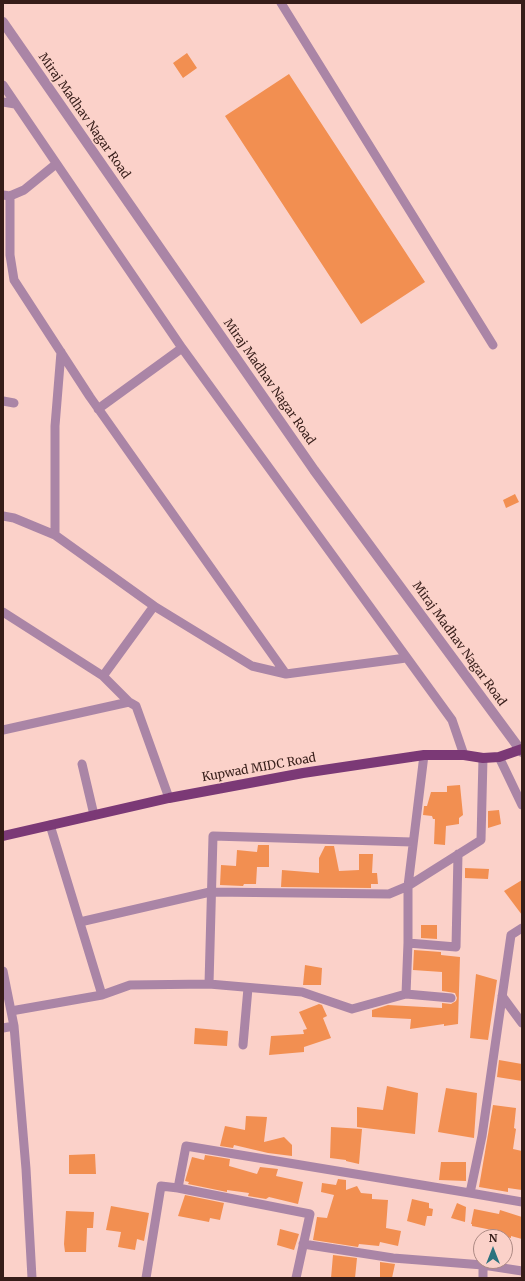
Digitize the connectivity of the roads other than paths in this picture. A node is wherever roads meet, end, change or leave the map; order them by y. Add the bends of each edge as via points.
1 (281, 3) edge
2 (3, 22) edge
3 (3, 85) edge
4 (3, 102) edge
5 (15, 104) junction
6 (56, 164) junction
7 (6, 195) edge
8 (492, 345) dead end
9 (182, 348) junction
10 (61, 352) junction
11 (3, 401) edge
12 (14, 403) dead end
13 (98, 408) junction
14 (3, 516) edge
15 (55, 535) junction
16 (154, 606) junction
17 (3, 612) edge
18 (406, 658) junction
19 (286, 674) junction
20 (103, 676) junction
21 (129, 702) junction
22 (3, 730) edge
23 (521, 750) edge
24 (424, 755) junction
25 (464, 755) junction
26 (499, 757) junction
27 (483, 758) junction
28 (82, 764) dead end
29 (169, 798) junction
30 (522, 805) edge
31 (94, 815) junction
32 (50, 825) junction
33 (3, 836) edge
34 (412, 842) junction
35 (458, 854) junction
36 (408, 886) junction
37 (210, 892) junction
38 (80, 922) junction
39 (522, 928) edge
40 (408, 943) junction
41 (3, 971) edge
42 (209, 984) junction
43 (248, 988) junction
44 (406, 994) junction
45 (102, 995) junction
46 (502, 996) junction
47 (451, 998) dead end
48 (11, 1011) junction
49 (522, 1023) edge
50 (14, 1026) junction
51 (3, 1028) edge
52 (243, 1045) dead end
53 (178, 1188) junction
54 (470, 1193) junction
55 (522, 1202) edge
56 (303, 1244) junction
57 (473, 1264) edge
58 (32, 1278) edge
59 (146, 1278) edge
60 (296, 1278) edge

1 - 8 street
2 - 23 street, Miraj Madhav Nagar Road via 314,470
3 - 5 street
4 - 5 street
5 - 6 street
6 - 7 street via 24,190
6 - 9 street
7 - 10 street via 14,280
9 - 13 street
9 - 18 street
10 - 13 street
10 - 15 street via 55,426
11 - 12 street
13 - 19 street
14 - 15 street
15 - 16 street
16 - 19 street via 252,666
16 - 20 street
17 - 20 street
18 - 19 street
18 - 25 street via 452,720
20 - 21 street
21 - 22 street
21 - 29 street via 136,706
23 - 26 main road, Kupwad MIDC Road
24 - 25 main road, Kupwad MIDC Road
24 - 29 main road, Kupwad MIDC Road via 303,773
24 - 34 street
25 - 27 main road, Kupwad MIDC Road
26 - 27 main road, Kupwad MIDC Road
26 - 30 street
27 - 35 street via 481,840
28 - 31 street
29 - 31 main road, Kupwad MIDC Road
31 - 32 main road, Kupwad MIDC Road
32 - 33 main road, Kupwad MIDC Road
32 - 38 street
34 - 36 street
34 - 37 street via 213,836
35 - 36 street
35 - 40 street via 456,947
36 - 37 street via 389,894
36 - 40 street
37 - 38 street
37 - 42 street
38 - 45 street
39 - 46 street via 511,935
40 - 44 street
41 - 48 street
42 - 43 street
42 - 45 street via 130,985
43 - 44 street via 302,992 352,1009
43 - 52 street
44 - 47 street
45 - 48 street
46 - 49 street
46 - 54 street via 482,1136
48 - 50 street
50 - 51 street
50 - 58 street
53 - 54 street via 186,1146
53 - 56 street via 310,1214
53 - 59 street via 161,1186
54 - 55 street
56 - 57 street via 393,1258
56 - 60 street

